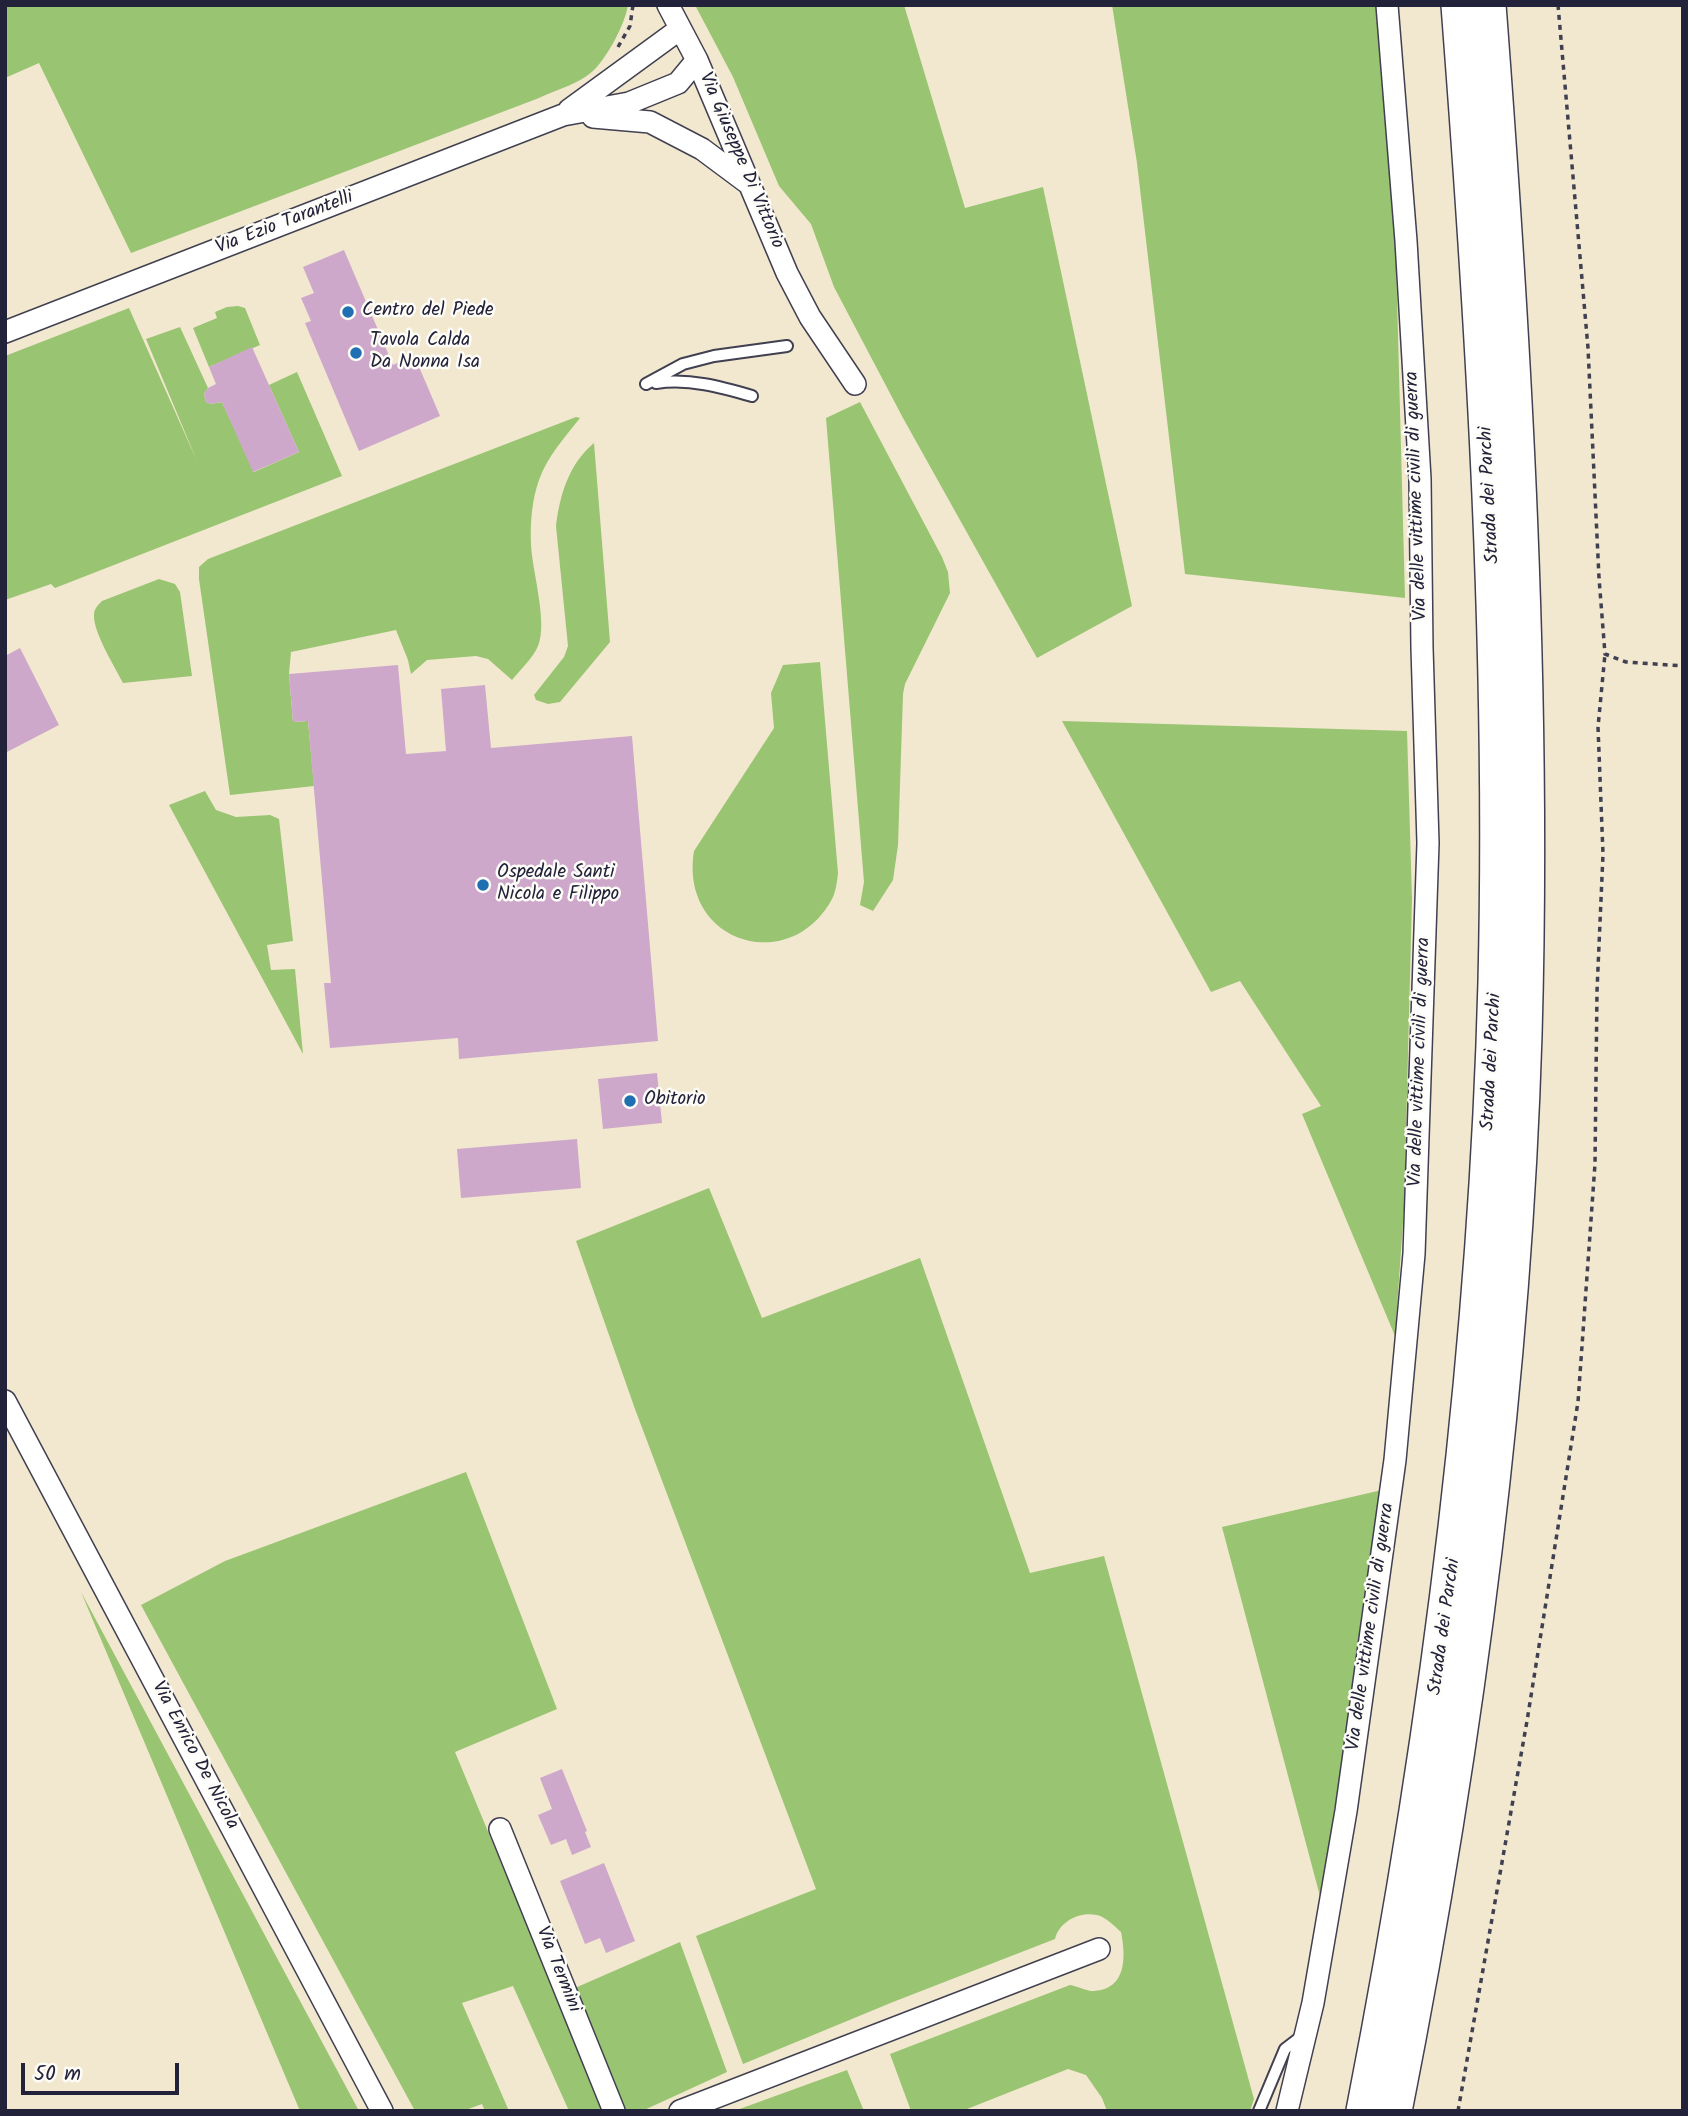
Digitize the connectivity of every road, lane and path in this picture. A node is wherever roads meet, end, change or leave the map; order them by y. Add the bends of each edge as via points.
1 (668, 5) edge
2 (1387, 5) edge
3 (1460, 5) edge
4 (1487, 5) edge
5 (1558, 5) edge
6 (680, 29) junction
7 (697, 60) junction
8 (563, 115) junction
9 (750, 185) junction
10 (5, 332) edge
11 (787, 346) dead end
12 (855, 384) dead end
13 (752, 396) dead end
14 (1605, 654) junction
15 (1683, 666) edge
16 (5, 1401) edge
17 (500, 1829) dead end
18 (1100, 1949) dead end
19 (1306, 2033) junction
20 (382, 2111) edge
21 (614, 2111) edge
22 (680, 2111) edge
23 (1259, 2111) edge
24 (1287, 2111) edge
25 (1365, 2111) edge
26 (1393, 2111) edge
27 (1458, 2111) edge

1 - 6 street, Via Giuseppe Di Vittorio
2 - 19 street, Via delle vittime civili di guerra via 1420,479 1428,844 1414,1254 1395,1460 1368,1658
3 - 25 highway, Strada dei Parchi via 1495,583 1499,857 1491,1117 1457,1543 1418,1821
4 - 26 highway, Strada dei Parchi via 1515,402 1522,589 1526,842 1521,1095 1504,1340 1472,1648
5 - 14 path via 1588,348
6 - 7 street, Via Giuseppe Di Vittorio
6 - 8 street
7 - 8 street via 678,83 629,103
7 - 9 street, Via Giuseppe Di Vittorio
8 - 9 street via 650,122 702,149
8 - 10 street, Via Ezio Tarantelli
9 - 12 street, Via Giuseppe Di Vittorio via 810,317
11 - 13 lane via 704,358 646,384 711,384
14 - 15 path via 1626,662
14 - 27 path via 1598,727 1603,854 1595,1164 1578,1402
16 - 20 street, Via Enrico De Nicola
17 - 21 street, Via Termini
18 - 22 street
19 - 23 lane via 1285,2049
19 - 24 street, Via delle vittime civili di guerra

